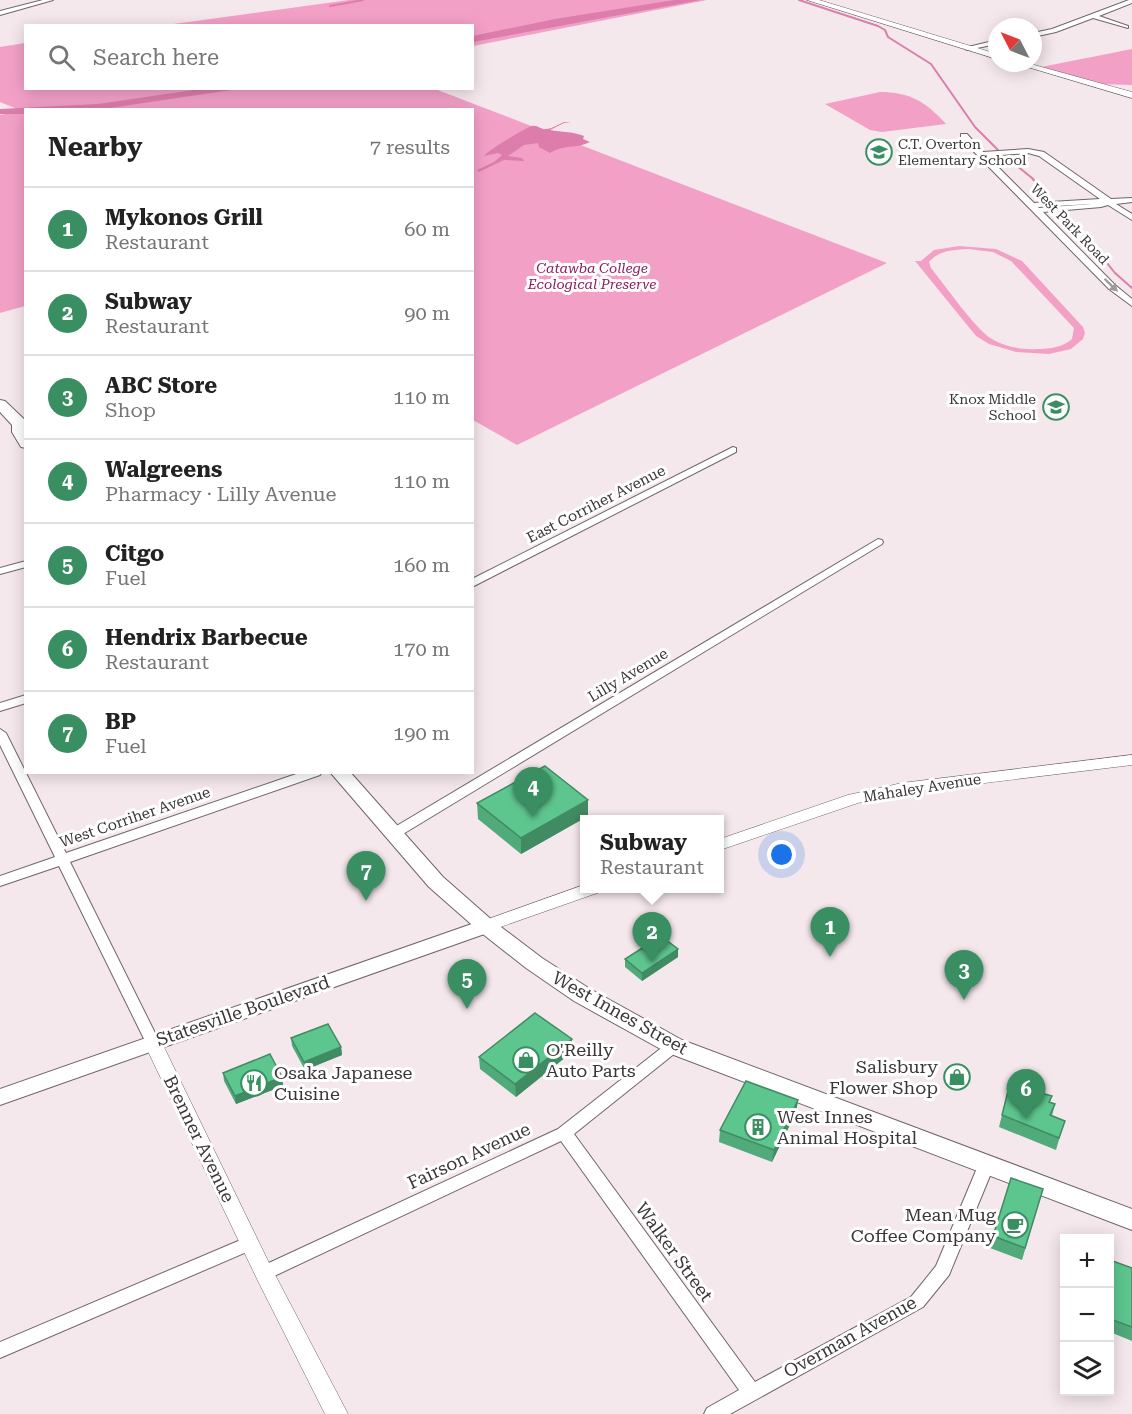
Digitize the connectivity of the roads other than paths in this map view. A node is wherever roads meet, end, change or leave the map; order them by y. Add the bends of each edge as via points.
1 (50, 0) edge
2 (811, 0) edge
3 (1132, 1) edge
4 (0, 13) edge
5 (1093, 16) junction
6 (1129, 27) edge
7 (1132, 32) edge
8 (1042, 33) edge
9 (988, 44) edge
10 (967, 48) junction
11 (988, 54) edge
12 (1042, 70) edge
13 (1132, 95) edge
14 (964, 136) dead end
15 (981, 154) junction
16 (1132, 200) edge
17 (1107, 202) junction
18 (1035, 208) junction
19 (1132, 218) edge
20 (1132, 303) edge
21 (0, 404) edge
22 (22, 425) edge
23 (24, 441) edge
24 (734, 450) dead end
25 (878, 542) dead end
26 (24, 565) edge
27 (0, 571) edge
28 (474, 583) edge
29 (24, 700) edge
30 (0, 707) edge
31 (0, 733) edge
32 (1132, 760) edge
33 (310, 774) edge
34 (341, 774) edge
35 (393, 834) junction
36 (724, 844) edge
37 (62, 859) junction
38 (0, 881) edge
39 (580, 893) edge
40 (486, 926) junction
41 (153, 1043) junction
42 (674, 1046) junction
43 (0, 1097) edge
44 (564, 1133) junction
45 (986, 1166) junction
46 (1132, 1220) edge
47 (250, 1243) junction
48 (264, 1273) junction
49 (0, 1350) edge
50 (752, 1393) junction
51 (337, 1414) edge
52 (713, 1414) edge

1 - 4 street
2 - 10 street
3 - 5 street
5 - 6 street
5 - 8 street
6 - 7 street via 1125,30
9 - 10 street
10 - 11 street
12 - 13 street
14 - 15 street, West Park Road
15 - 17 street via 1041,154
15 - 18 street, West Park Road
16 - 17 street
17 - 18 street
17 - 19 street
18 -> 20 street, West Park Road
21 - 22 main road
22 - 23 main road via 19,432
24 - 28 street, East Corriher Avenue
25 - 35 street, Lilly Avenue
26 - 27 street
29 - 30 street
31 - 37 street, Brenner Avenue
32 - 36 street, Mahaley Avenue via 902,788 854,799
33 - 37 street, West Corriher Avenue
34 - 35 main road, West Innes Street
35 - 40 main road, West Innes Street via 436,882
37 - 38 street, West Corriher Avenue
37 - 41 street, Brenner Avenue
39 - 40 street
40 - 41 main road, Statesville Boulevard
40 - 42 main road, West Innes Street via 582,995
41 - 43 main road, Statesville Boulevard
41 - 47 street, Brenner Avenue
42 - 44 street, Fairson Avenue
42 - 45 main road, West Innes Street
44 - 48 street, Fairson Avenue
44 - 50 street, Walker Street
45 - 46 main road, West Innes Street
45 - 50 street, Overman Avenue via 943,1270 917,1302
47 - 48 street, Brenner Avenue
47 - 49 street
48 - 51 street, Brenner Avenue
50 - 52 street, Overman Avenue

